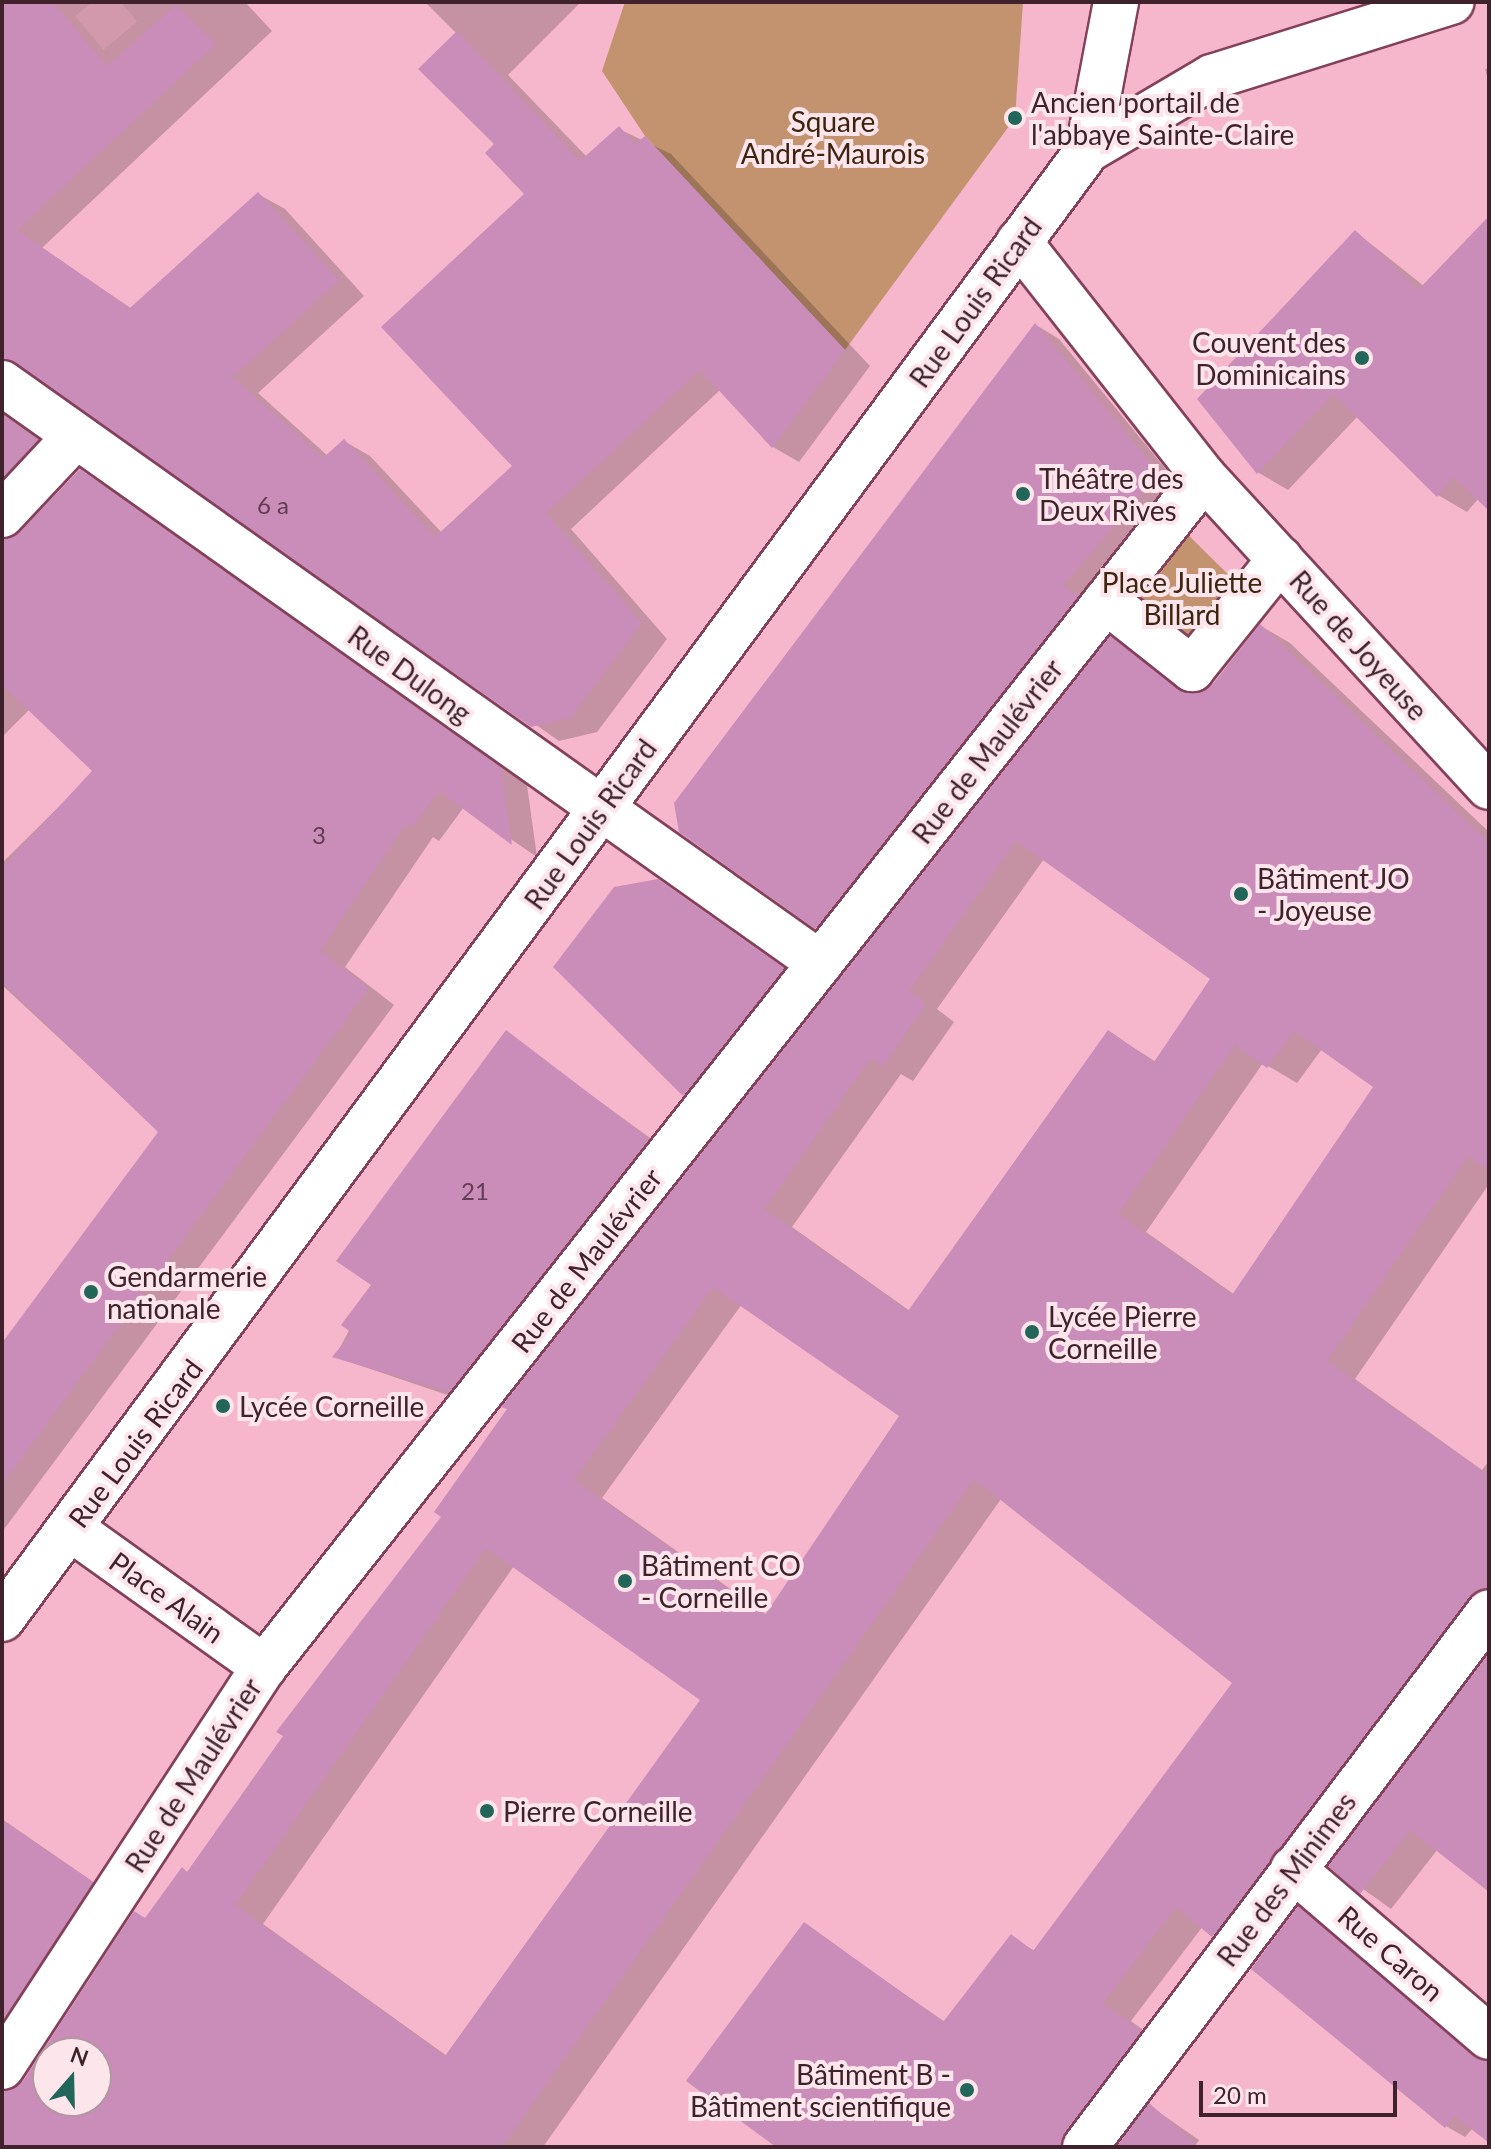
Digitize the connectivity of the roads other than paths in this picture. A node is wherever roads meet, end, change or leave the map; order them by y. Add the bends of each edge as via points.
1 (1116, 2) edge
2 (1452, 2) edge
3 (1088, 150) junction
4 (1019, 242) junction
5 (2, 383) edge
6 (76, 436) junction
7 (1204, 477) junction
8 (2, 515) edge
9 (1280, 559) junction
10 (1106, 601) junction
11 (1489, 787) edge
12 (600, 810) junction
13 (820, 963) junction
14 (70, 1528) junction
15 (1489, 1612) edge
16 (2, 1619) edge
17 (264, 1667) junction
18 (1293, 1869) junction
19 (1489, 2037) edge
20 (2, 2067) edge
21 (1085, 2147) edge

1 - 3 street, Rue Louis Ricard
2 - 3 street via 1212,77
3 - 4 street, Rue Louis Ricard
4 - 7 street, Rue de Joyeuse
4 - 12 street, Rue Louis Ricard
5 - 6 street, Rue Dulong
6 - 8 street
6 - 12 street, Rue Dulong
7 - 9 street, Rue de Joyeuse
7 - 10 street, Rue de Maulévrier
9 - 10 street via 1192,669
9 - 11 street, Rue de Joyeuse
10 - 13 street, Rue de Maulévrier
12 - 13 street, Rue Dulong
12 - 14 street, Rue Louis Ricard
13 - 17 street, Rue de Maulévrier
14 - 16 street, Rue Louis Ricard
14 - 17 street, Place Alain
15 - 18 street, Rue des Minimes
17 - 20 street, Rue de Maulévrier
18 - 19 street, Rue Caron
18 - 21 street, Rue des Minimes

